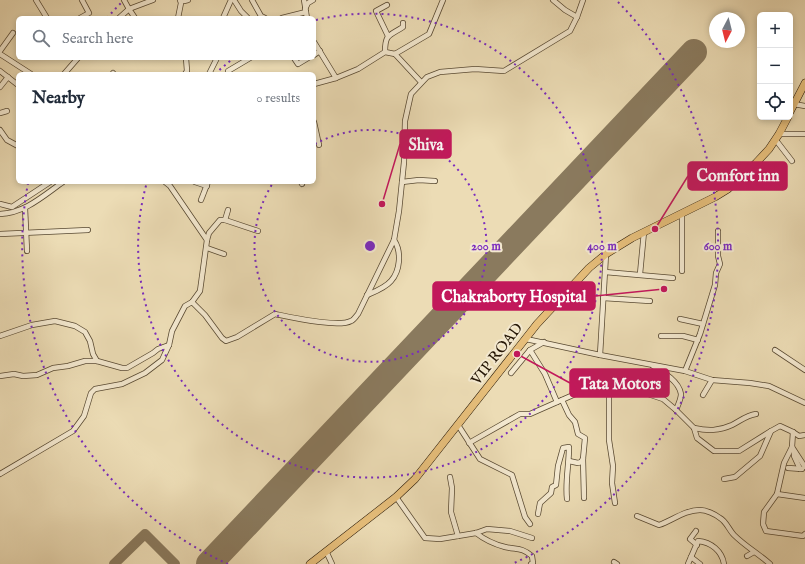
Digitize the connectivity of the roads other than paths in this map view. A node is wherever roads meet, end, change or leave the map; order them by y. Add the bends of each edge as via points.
1 (82, 0) edge
2 (124, 0) edge
3 (153, 0) edge
4 (180, 0) edge
5 (183, 0) edge
6 (188, 0) edge
7 (231, 0) edge
8 (234, 0) edge
9 (252, 0) edge
10 (304, 0) edge
11 (313, 0) edge
12 (443, 0) edge
13 (553, 0) edge
14 (583, 0) edge
15 (38, 1) edge
16 (387, 6) dead end
17 (129, 9) junction
18 (306, 11) junction
19 (46, 16) edge
20 (84, 16) edge
21 (121, 16) edge
22 (134, 16) edge
23 (178, 16) edge
24 (224, 16) edge
25 (246, 16) edge
26 (262, 16) edge
27 (289, 16) edge
28 (307, 16) edge
29 (577, 17) junction
30 (403, 23) dead end
31 (13, 33) dead end
32 (388, 36) junction
33 (316, 45) edge
34 (320, 52) junction
35 (385, 52) junction
36 (0, 53) edge
37 (316, 54) edge
38 (395, 54) junction
39 (76, 60) edge
40 (186, 60) edge
41 (216, 60) edge
42 (246, 60) edge
43 (295, 60) edge
44 (305, 60) edge
45 (0, 71) edge
46 (28, 72) edge
47 (66, 72) edge
48 (186, 72) edge
49 (210, 72) edge
50 (228, 72) edge
51 (8, 77) junction
52 (336, 78) junction
53 (421, 82) junction
54 (16, 83) edge
55 (316, 83) edge
56 (805, 83) edge
57 (0, 87) edge
58 (794, 104) joint
59 (805, 106) edge
60 (7, 110) dead end
61 (0, 113) edge
62 (786, 120) edge
63 (0, 130) edge
64 (316, 131) edge
65 (805, 134) edge
66 (777, 137) junction
67 (16, 145) edge
68 (319, 145) dead end
69 (792, 161) dead end
70 (435, 181) dead end
71 (402, 182) junction
72 (47, 184) edge
73 (60, 184) edge
74 (168, 184) edge
75 (208, 184) edge
76 (201, 200) dead end
77 (0, 204) edge
78 (25, 208) junction
79 (228, 210) dead end
80 (682, 213) junction
81 (0, 214) edge
82 (225, 220) junction
83 (88, 230) dead end
84 (258, 231) dead end
85 (718, 231) dead end
86 (26, 232) junction
87 (644, 232) junction
88 (0, 234) edge
89 (207, 240) junction
90 (394, 240) junction
91 (207, 248) junction
92 (27, 251) dead end
93 (224, 254) dead end
94 (606, 254) junction
95 (682, 271) dead end
96 (605, 272) junction
97 (640, 274) junction
98 (672, 278) dead end
99 (366, 296) junction
100 (604, 298) junction
101 (650, 301) dead end
102 (192, 302) junction
103 (680, 319) dead end
104 (703, 324) junction
105 (0, 336) edge
106 (661, 336) dead end
107 (526, 339) junction
108 (698, 340) junction
109 (544, 342) junction
110 (169, 345) junction
111 (530, 350) junction
112 (775, 350) dead end
113 (600, 355) junction
114 (97, 361) junction
115 (651, 365) junction
116 (805, 370) edge
117 (685, 372) junction
118 (510, 373) dead end
119 (0, 376) edge
120 (712, 380) junction
121 (609, 387) junction
122 (703, 395) dead end
123 (560, 401) junction
124 (805, 403) edge
125 (676, 410) junction
126 (756, 414) dead end
127 (458, 425) junction
128 (694, 428) junction
129 (771, 431) junction
130 (793, 432) junction
131 (805, 435) edge
132 (469, 443) junction
133 (793, 449) junction
134 (583, 459) junction
135 (569, 461) junction
136 (788, 468) dead end
137 (803, 468) edge
138 (0, 474) edge
139 (450, 477) dead end
140 (724, 479) dead end
141 (777, 494) junction
142 (396, 496) junction
143 (584, 498) dead end
144 (805, 498) edge
145 (567, 499) dead end
146 (615, 503) dead end
147 (538, 514) dead end
148 (637, 516) dead end
149 (530, 524) dead end
150 (696, 531) dead end
151 (476, 533) junction
152 (805, 534) edge
153 (458, 536) junction
154 (532, 538) dead end
155 (697, 545) junction
156 (326, 551) junction
157 (754, 552) junction
158 (746, 556) dead end
159 (692, 557) junction
160 (310, 564) edge
161 (332, 564) edge
162 (531, 564) edge
163 (688, 564) edge
164 (700, 564) edge
165 (724, 564) edge
166 (770, 564) edge

1 - 20 street via 89,13
2 - 17 street
3 - 17 street
4 - 23 street
5 - 6 street
7 - 24 street
8 - 25 street
9 - 26 street
10 - 18 street
11 - 18 street via 308,3
12 - 38 street via 429,34
13 - 29 street
14 - 29 street
15 - 19 street
16 - 32 street via 376,11
17 - 21 street
17 - 22 street
18 - 27 street
18 - 28 street
29 - 53 street via 570,31 504,71 475,69 440,72
30 - 32 street via 403,27
31 - 36 street
32 - 35 street via 385,40
33 - 34 street
34 - 37 street
34 - 52 street
35 - 38 street
35 - 52 street via 358,70
36 - 46 street
38 - 53 street
39 - 47 street
40 - 48 street
41 - 49 street
42 - 50 street
43 - 44 street via 298,64
45 - 51 street
51 - 54 street
51 - 57 street
52 - 55 street
53 - 71 street via 411,94 405,121
56 - 58 highway
58 - 59 street
60 - 61 street
62 - 66 highway, VIP ROAD
63 - 67 street via 7,140
64 - 68 street
65 - 66 street
66 - 69 street
66 - 80 highway, VIP ROAD via 756,164 728,189
70 - 71 street
71 - 90 street
72 - 77 street via 12,206
73 - 78 street
74 - 89 street
75 - 76 street
78 - 81 street via 11,214
78 - 86 street
79 - 82 street
80 - 87 highway, VIP ROAD
80 - 95 street
82 - 84 street
82 - 89 street via 220,220 209,233
83 - 86 street
85 - 104 street via 720,264
86 - 88 street
86 - 92 street
87 - 94 highway, VIP ROAD
87 - 97 street
89 - 91 street
90 - 99 street
90 - 99 street via 398,245 397,271 391,282
91 - 93 street
91 - 102 street via 200,291
94 - 96 street
94 - 107 highway, VIP ROAD via 568,290
96 - 97 street
96 - 100 street
97 - 98 street
99 - 102 street via 352,321 341,324 275,314 237,338 226,341
100 - 101 street
100 - 113 street
102 - 110 street via 185,306 172,331
103 - 104 street
104 - 108 street
105 - 114 street via 55,321 75,326 85,332
106 - 108 street via 683,336
107 - 109 street
107 - 127 highway, VIP ROAD
108 - 117 street
109 - 111 street
109 - 113 street
110 - 114 street via 127,368
110 - 138 street via 162,360 145,373 122,384 95,389 91,393 84,416 73,431
111 - 118 street
111 - 123 street
112 - 116 street
113 - 115 street
114 - 119 street via 53,368 36,375
115 - 117 street
115 - 125 street via 667,375 678,387 681,394
117 - 120 street
120 - 122 street
120 - 124 street via 769,386
121 - 123 street via 589,388
121 - 125 street via 656,396
121 - 146 street via 609,440
123 - 132 street via 530,414 520,414
123 - 134 street via 575,422 578,434 585,438
125 - 128 street
126 - 128 street via 718,430
127 - 132 street
127 - 142 highway, VIP ROAD via 415,479
128 - 129 street via 697,438 714,451 739,451
129 - 130 street via 780,426
129 - 140 street via 760,456 735,477
130 - 131 street via 799,436
130 - 133 street
132 - 149 street via 480,459 512,475 525,517
133 - 137 street
133 - 141 street via 784,463
134 - 135 street via 581,462
134 - 143 street
135 - 145 street via 565,487
135 - 147 street via 569,447 563,448 556,485 540,503
136 - 137 street
139 - 153 street via 451,512
141 - 144 street
141 - 152 street via 764,512 763,524 766,531 803,536
142 - 153 street via 425,538
142 - 156 highway, VIP ROAD
148 - 157 street via 659,525 684,513 701,510 722,518 733,534
150 - 155 street via 690,539
151 - 153 street
151 - 154 street via 487,529 510,531
151 - 162 street via 494,544 524,550 532,556
155 - 159 street
155 - 165 street via 698,541 707,542 723,557
156 - 160 highway, VIP ROAD
156 - 161 street
157 - 158 street
157 - 166 street
159 - 163 street
159 - 164 street

